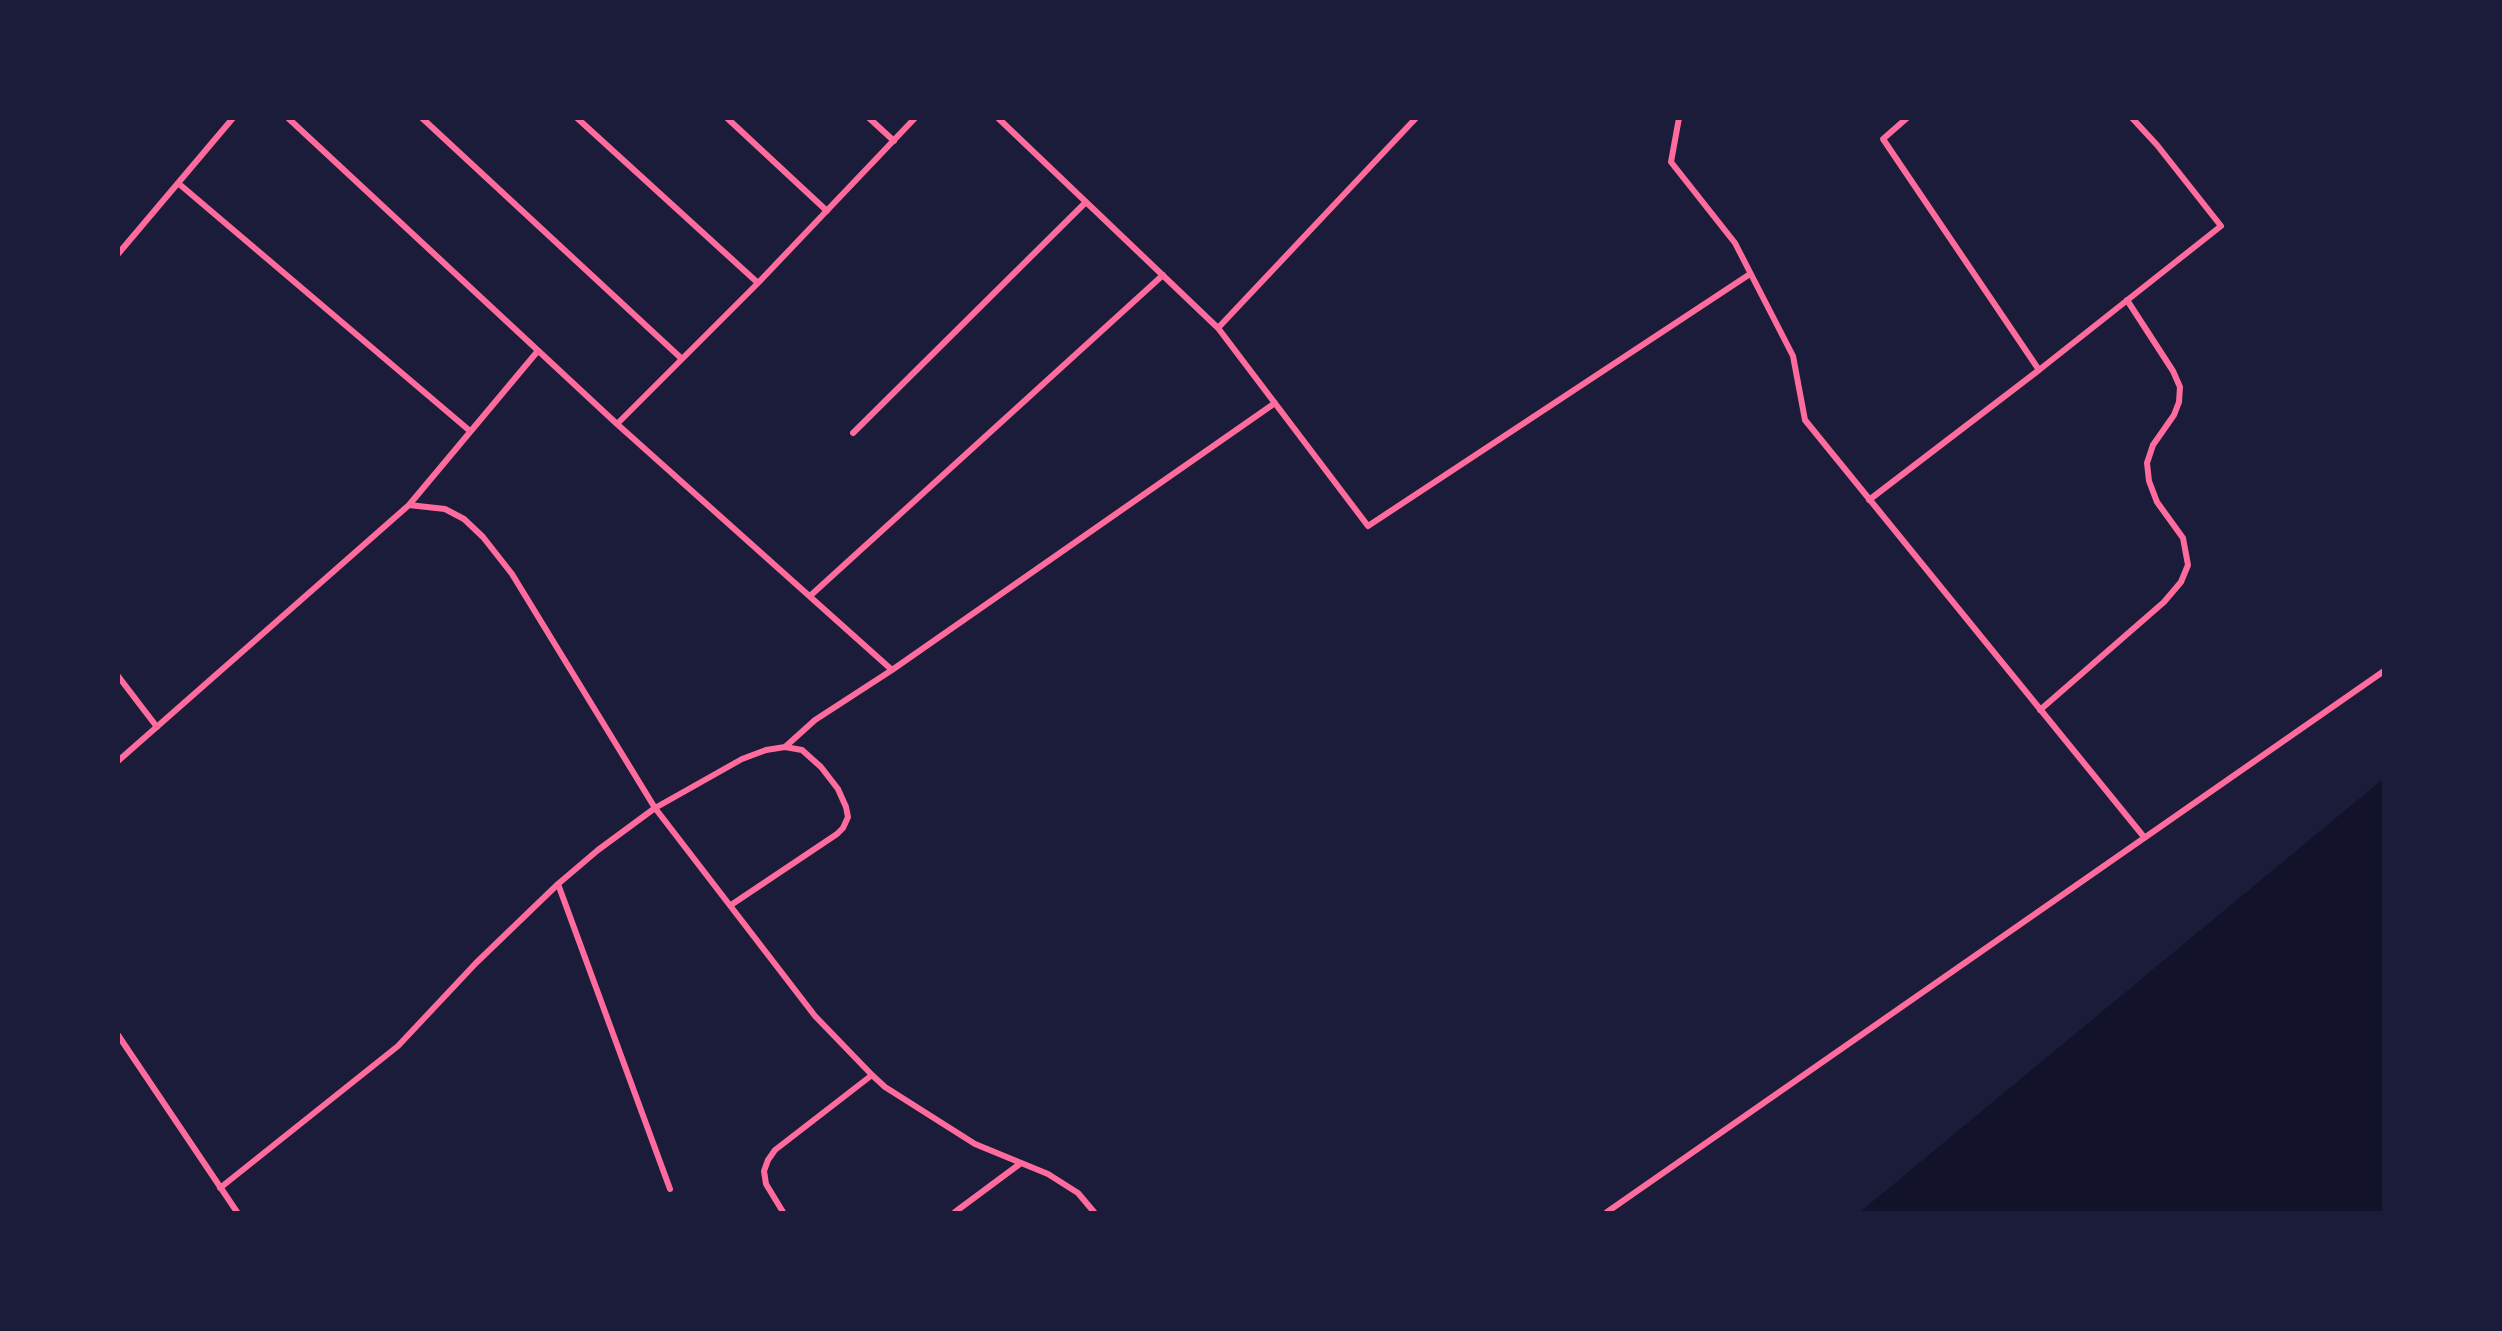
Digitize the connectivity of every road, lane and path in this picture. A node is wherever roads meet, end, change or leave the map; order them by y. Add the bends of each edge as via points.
1 (233, 118) edge
2 (288, 118) edge
3 (422, 118) edge
4 (578, 118) edge
5 (726, 118) edge
6 (869, 118) edge
7 (915, 118) edge
8 (998, 118) edge
9 (1416, 118) edge
10 (1679, 118) edge
11 (1907, 118) edge
12 (2132, 118) edge
13 (894, 141) junction
14 (178, 183) junction
15 (1086, 202) junction
16 (827, 211) junction
17 (118, 239) edge
18 (126, 246) junction
19 (118, 254) edge
20 (1750, 274) junction
21 (1163, 275) junction
22 (758, 283) junction
23 (2127, 300) junction
24 (1218, 328) junction
25 (537, 352) junction
26 (682, 359) junction
27 (2039, 370) junction
28 (1275, 403) junction
29 (616, 423) junction
30 (470, 431) junction
31 (853, 433) dead end
32 (1869, 500) junction
33 (411, 502) junction
34 (810, 596) junction
35 (892, 670) junction
36 (2384, 671) edge
37 (118, 676) edge
38 (2040, 710) junction
39 (157, 727) junction
40 (785, 747) junction
41 (118, 761) edge
42 (655, 808) junction
43 (2144, 837) junction
44 (558, 884) junction
45 (731, 904) junction
46 (118, 1035) edge
47 (872, 1075) junction
48 (1021, 1163) junction
49 (220, 1188) junction
50 (670, 1189) dead end
51 (1093, 1211) edge
52 (237, 1212) edge
53 (783, 1212) edge
54 (955, 1212) edge
55 (1607, 1212) edge

1 - 14 street
2 - 25 street
3 - 26 street
4 - 22 street
5 - 16 street
6 - 13 street
7 - 13 street
8 - 15 street
9 - 24 street
10 - 20 street via 1671,162 1735,243
11 - 27 street via 1883,139
12 - 23 street via 2221,226
13 - 16 street
14 - 18 street
14 - 30 street
15 - 21 street
15 - 31 street
16 - 22 street
17 - 18 street
18 - 19 street
20 - 28 street via 1368,526
20 - 32 street via 1793,356 1805,420
21 - 24 street
21 - 34 street
22 - 26 street
23 - 27 street
23 - 38 street via 2180,387 2180,402 2153,445 2147,463 2157,502 2183,538 2188,566 2181,582 2164,602
24 - 28 street
25 - 29 street
25 - 30 street
26 - 29 street
27 - 32 street
28 - 35 street
29 - 34 street
30 - 33 street
32 - 38 street
33 - 39 street
33 - 42 street via 446,509 483,537 512,574
34 - 35 street
35 - 40 street via 815,720
36 - 43 street
37 - 39 street
38 - 43 street
39 - 41 street
40 - 42 street via 742,759
40 - 45 street via 802,750 821,767 838,789 848,818 837,834
42 - 44 street
42 - 45 street
43 - 55 street
44 - 49 street via 398,1046
44 - 50 street
45 - 47 street via 815,1016
46 - 49 street
47 - 48 street via 975,1144
47 - 53 street via 775,1150 768,1160 764,1171 766,1184
48 - 51 street via 1078,1193
48 - 54 street
49 - 52 street

